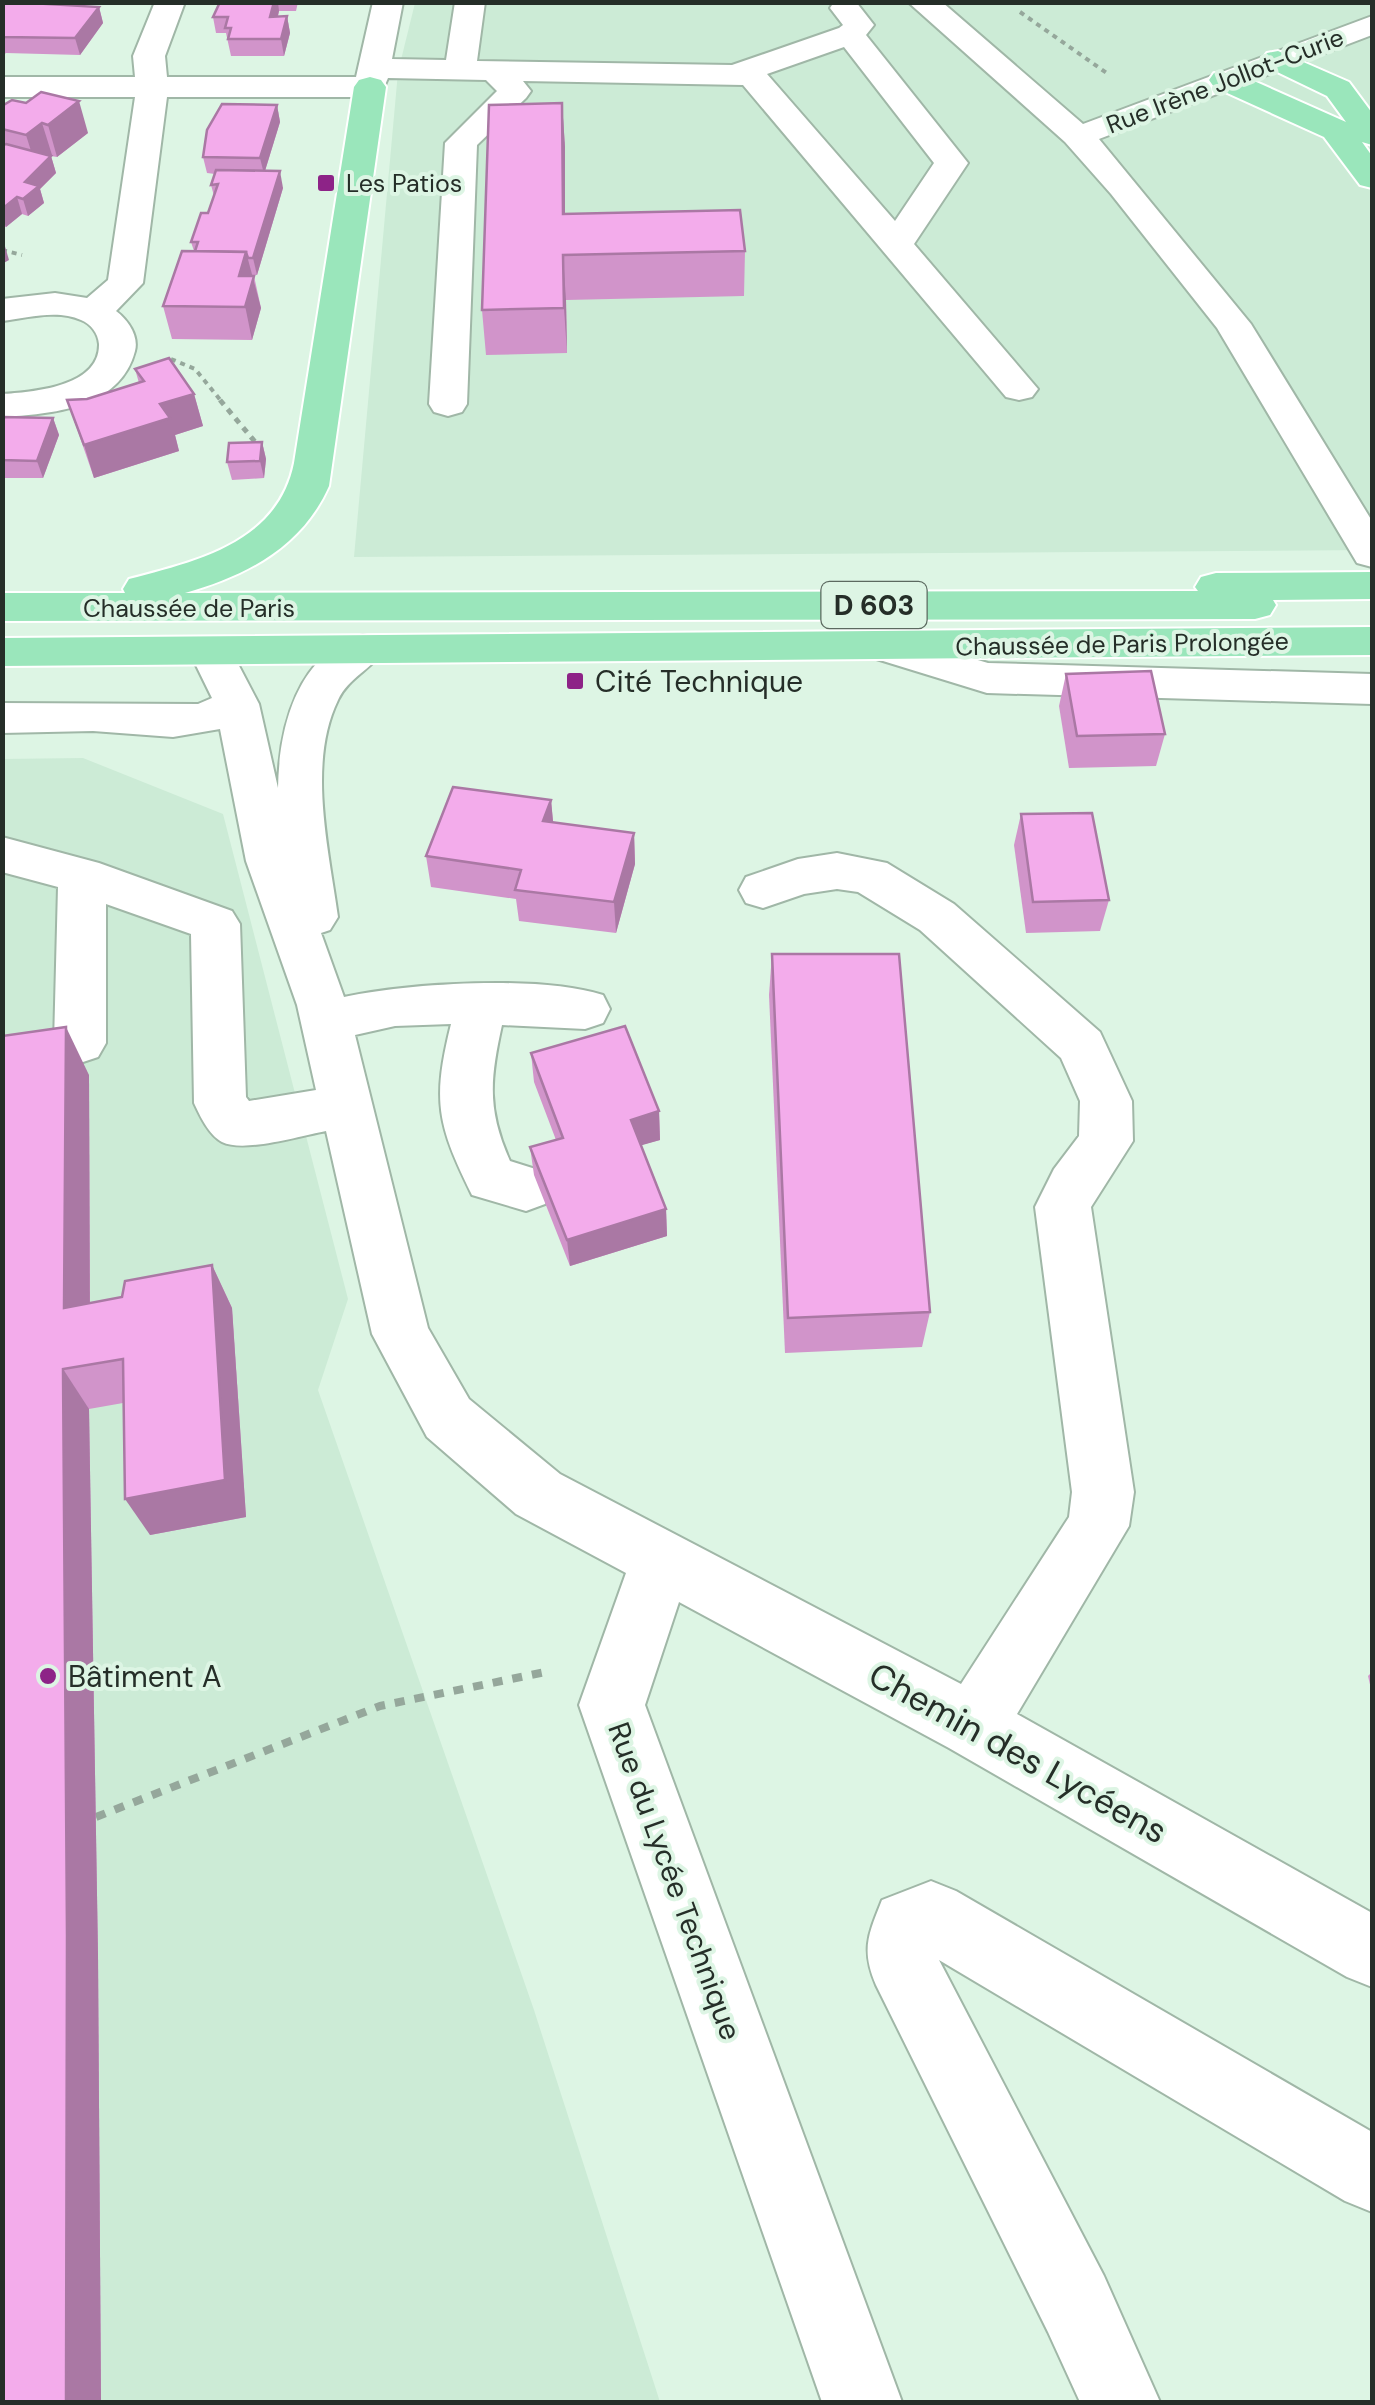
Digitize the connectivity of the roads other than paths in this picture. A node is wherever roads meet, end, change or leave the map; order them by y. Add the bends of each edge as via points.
1 (170, 2) edge
2 (388, 2) edge
3 (470, 2) edge
4 (836, 2) edge
5 (922, 2) edge
6 (1372, 25) edge
7 (850, 35) junction
8 (1278, 60) junction
9 (478, 69) junction
10 (735, 74) junction
11 (372, 77) junction
12 (1225, 80) junction
13 (2, 87) edge
14 (152, 87) junction
15 (1077, 135) junction
16 (1372, 135) edge
17 (1372, 178) edge
18 (896, 245) junction
19 (2, 310) edge
20 (94, 312) junction
21 (1019, 389) dead end
22 (448, 404) dead end
23 (2, 406) edge
24 (1372, 554) edge
25 (1372, 586) edge
26 (2, 605) edge
27 (1372, 605) edge
28 (768, 606) junction
29 (369, 629) junction
30 (1372, 642) edge
31 (885, 646) junction
32 (211, 651) junction
33 (2, 652) edge
34 (1372, 689) edge
35 (237, 704) junction
36 (2, 718) edge
37 (2, 854) edge
38 (82, 876) junction
39 (763, 890) dead end
40 (481, 1004) junction
41 (585, 1009) dead end
42 (324, 1012) junction
43 (80, 1043) dead end
44 (348, 1106) junction
45 (526, 1188) dead end
46 (662, 1559) junction
47 (972, 1725) junction
48 (1372, 1952) edge
49 (1372, 2174) edge
50 (862, 2402) edge
51 (1120, 2402) edge

1 - 14 street via 149,56
2 - 11 street
3 - 9 street
4 - 7 street via 859,25
5 - 15 street
6 - 8 street, Rue Irène Jollot-Curie
7 - 10 street
7 - 18 street via 952,163
8 - 12 street, Rue Irène Jollot-Curie
8 - 16 main road via 1338,89
9 - 10 street
9 - 11 street
9 - 22 street via 516,92 461,143
10 - 18 street via 754,78
11 - 14 street
11 - 26 main road via 304,496 274,535 195,579
12 - 15 street, Rue Irène Jollot-Curie
12 - 17 main road via 1336,130
13 - 14 street
14 - 20 street via 125,283
15 - 24 street via 1233,324
18 - 21 street
19 - 20 street via 48,304
20 - 23 street via 110,321 122,346 106,374 42,404
25 - 28 main road via 930,589
26 - 29 main road, Chaussée de Paris / D 603
27 - 28 main road, D 603
28 - 29 main road, D 603
29 - 31 main road, Chaussée de Paris Prolongée / D 603
29 - 32 main road, Chaussée de Paris Prolongée / D 603
29 - 42 street via 306,717 301,800
30 - 31 main road, Chaussée de Paris Prolongée / D 603
31 - 34 street via 987,678
32 - 33 main road, D 603
32 - 35 street
35 - 36 street via 212,719 175,725 106,716
35 - 42 street via 270,861
37 - 38 street
38 - 43 street
38 - 44 street via 215,924 220,1103 237,1125
39 - 47 street via 837,870 870,876 937,917 1082,1046 1106,1101 1106,1142 1062,1207 1104,1492 1098,1526
40 - 41 street
40 - 42 street
40 - 45 street via 464,1078 469,1129 491,1180
42 - 44 street
44 - 46 street via 401,1334 448,1418 538,1494
46 - 47 street, Chemin des Lycéens
46 - 50 street, Rue du Lycée Technique via 612,1705
47 - 48 street, Chemin des Lycéens
49 - 51 street via 931,1916 906,1925 901,1960

